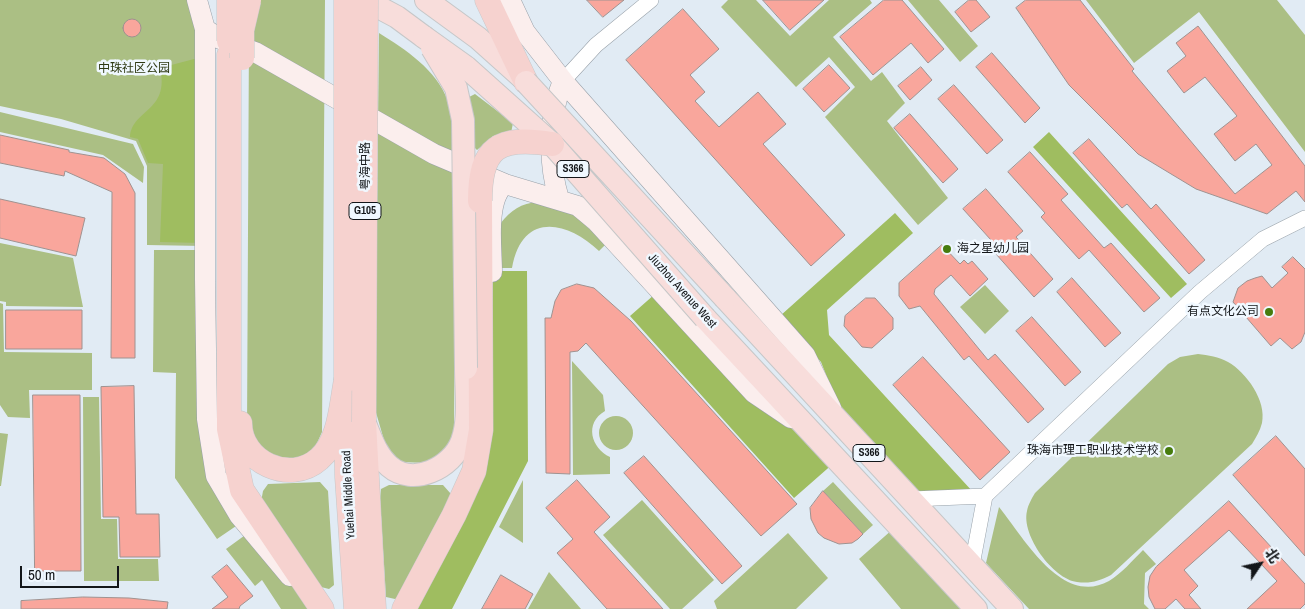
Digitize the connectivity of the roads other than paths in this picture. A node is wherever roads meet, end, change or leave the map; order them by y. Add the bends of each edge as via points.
1 (197, 0) edge
2 (229, 0) edge
3 (249, 0) edge
4 (346, 0) edge
5 (365, 0) edge
6 (426, 0) edge
7 (487, 0) edge
8 (510, 0) edge
9 (651, 0) edge
10 (206, 30) junction
11 (424, 37) junction
12 (235, 57) junction
13 (563, 81) junction
14 (526, 82) junction
15 (552, 144) junction
16 (505, 184) junction
17 (534, 194) junction
18 (559, 199) junction
19 (1305, 218) edge
20 (492, 222) junction
21 (346, 380) junction
22 (835, 416) junction
23 (364, 422) junction
24 (813, 434) junction
25 (474, 471) junction
26 (985, 496) junction
27 (912, 499) junction
28 (972, 565) junction
29 (321, 609) edge
30 (356, 609) edge
31 (374, 609) edge
32 (404, 609) edge
33 (976, 609) edge
34 (1012, 609) edge

1 - 10 main road
2 - 12 highway, bridge
3 - 12 highway, bridge
4 - 21 highway, 粤海中路 / G105, bridge
5 - 11 main road, Jiuzhou Avenue West / S366 via 397,17
5 - 23 highway, 粤海中路 / G105, bridge
6 - 14 main road via 478,38
7 - 14 highway
8 - 13 main road via 525,32
9 - 13 street via 596,45
10 - 16 main road via 255,52 434,154
10 - 29 main road via 207,409 216,476 239,515
11 - 15 main road, Jiuzhou Avenue West / S366, bridge via 466,68
11 - 23 main road, bridge via 456,88 463,120 466,426 454,455 432,471 419,475 406,474 391,467 377,453
12 - 21 highway via 240,432 253,455 269,467 288,471 307,467 320,458 336,431
12 - 29 highway via 229,429 242,490
13 - 18 main road via 554,118 551,165
13 - 22 main road via 805,355
14 - 22 main road, S366, bridge
15 - 24 main road, Jiuzhou Avenue West / S366, bridge
15 - 25 highway, bridge via 523,141 506,144 482,166 480,430
16 - 17 main road
16 - 20 main road via 494,199
17 - 18 main road
17 - 20 main road via 504,206
18 - 24 main road via 578,206 596,221 754,393
19 - 26 street via 1263,239 1200,292
20 - 25 main road via 489,420 486,443
21 - 30 highway, Yuehai Middle Road / G105 via 347,477
22 - 27 main road, S366
23 - 31 highway, Yuehai Middle Road / G105
24 - 33 main road, Jiuzhou Avenue West / S366
25 - 32 highway
26 - 27 street
26 - 28 street
27 - 28 main road, S366
28 - 34 main road, S366

